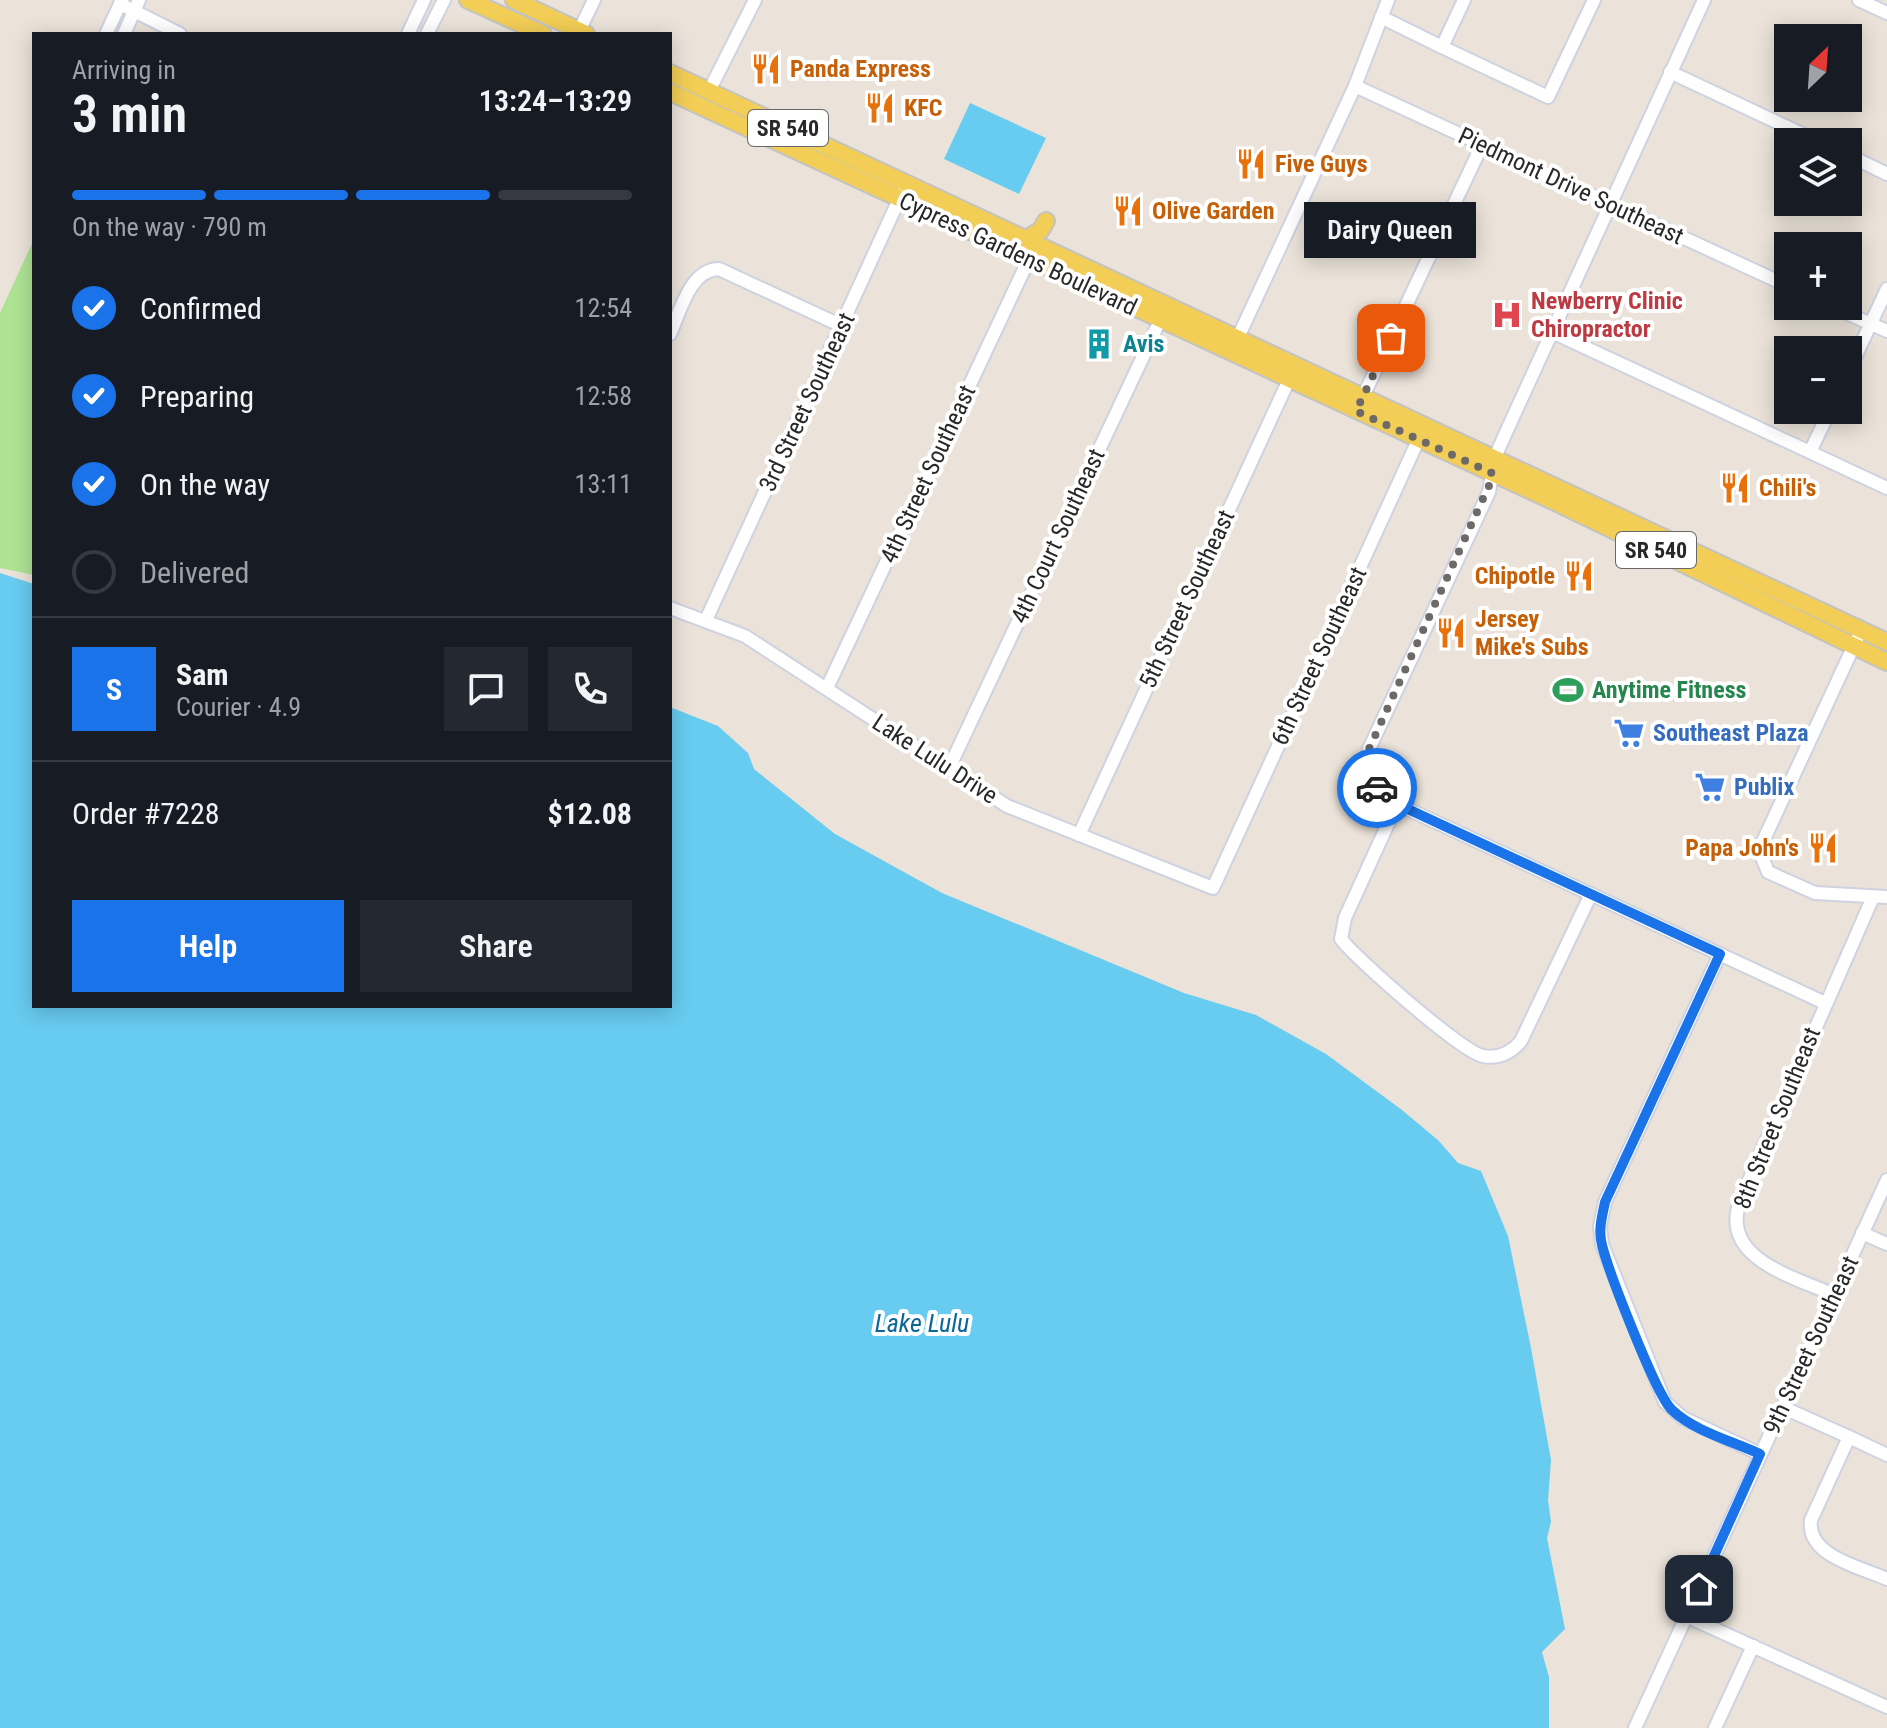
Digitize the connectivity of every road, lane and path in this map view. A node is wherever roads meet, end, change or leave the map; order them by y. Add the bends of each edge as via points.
1 (424, 0) edge
2 (444, 0) edge
3 (468, 0) edge
4 (514, 0) edge
5 (594, 0) edge
6 (755, 0) edge
7 (1388, 0) edge
8 (1464, 0) edge
9 (1594, 0) edge
10 (1704, 0) edge
11 (1859, 0) edge
12 (121, 2) edge
13 (136, 6) edge
14 (1887, 13) edge
15 (1381, 17) junction
16 (107, 32) edge
17 (125, 32) edge
18 (177, 32) edge
19 (409, 32) edge
20 (428, 32) edge
21 (539, 32) edge
22 (583, 32) edge
23 (1442, 47) junction
24 (1670, 72) junction
25 (672, 74) edge
26 (672, 84) edge
27 (1355, 86) junction
28 (709, 91) junction
29 (672, 93) edge
30 (1789, 128) edge
31 (1482, 145) junction
32 (1862, 162) edge
33 (1887, 174) edge
34 (903, 191) junction
35 (1608, 203) junction
36 (1046, 221) dead end
37 (967, 230) junction
38 (1028, 240) junction
39 (1029, 259) junction
40 (1089, 268) junction
41 (1774, 280) edge
42 (1887, 289) edge
43 (1164, 312) junction
44 (1862, 320) edge
45 (1871, 324) junction
46 (842, 326) junction
47 (672, 330) edge
48 (1550, 331) junction
49 (1887, 331) edge
50 (1862, 343) edge
51 (1235, 345) junction
52 (1293, 372) junction
53 (1360, 403) junction
54 (1823, 424) edge
55 (1422, 432) junction
56 (1810, 452) junction
57 (1493, 465) junction
58 (1887, 488) edge
59 (1575, 511) junction
60 (1674, 541) junction
61 (1685, 564) junction
62 (1737, 571) junction
63 (672, 609) edge
64 (706, 620) junction
65 (1862, 630) junction
66 (1887, 642) edge
67 (1854, 646) junction
68 (1887, 662) edge
69 (827, 688) junction
70 (949, 768) junction
71 (1397, 804) junction
72 (1079, 835) junction
73 (1213, 888) joint
74 (1591, 894) junction
75 (1873, 897) junction
76 (1887, 897) edge
77 (1720, 954) junction
78 (1825, 1003) junction
79 (1887, 1180) edge
80 (1862, 1233) junction
81 (1887, 1244) edge
82 (1834, 1295) junction
83 (1782, 1407) junction
84 (1849, 1437) junction
85 (1760, 1454) junction
86 (1887, 1455) edge
87 (1887, 1579) edge
88 (1686, 1616) junction
89 (1753, 1646) junction
90 (1887, 1707) edge
91 (1635, 1728) edge
92 (1715, 1728) edge

1 - 19 street
2 - 20 street
3 - 21 main road
4 - 22 main road
5 - 22 street
6 - 28 street
7 - 15 street
8 - 23 street
9 - 23 street via 1548,97
10 - 24 street
11 - 14 street
12 - 13 street
12 - 16 street
13 - 17 street
13 - 18 street
15 - 23 street
15 - 27 street
24 - 30 street
24 - 35 street
25 - 28 main road, Cypress Gardens Boulevard / SR 540
26 - 28 main road
27 - 31 street, Piedmont Drive Southeast
27 - 51 street
28 - 34 main road, Cypress Gardens Boulevard / SR 540
29 - 34 main road, Cypress Gardens Boulevard / SR 540
31 - 35 street, Piedmont Drive Southeast
31 - 53 street
32 - 33 street
34 - 37 main road, Cypress Gardens Boulevard / SR 540
34 - 38 main road, Cypress Gardens Boulevard / SR 540
34 - 46 street, 3rd Street Southeast
35 - 41 street, Piedmont Drive Southeast
35 - 48 street
36 - 38 main road
37 - 38 main road
37 - 39 main road, Cypress Gardens Boulevard / SR 540
38 - 40 main road, Cypress Gardens Boulevard / SR 540
39 - 40 main road
39 - 43 main road, Cypress Gardens Boulevard / SR 540
39 - 69 street, 4th Street Southeast
40 - 43 main road, Cypress Gardens Boulevard / SR 540
42 - 45 street
43 - 51 main road, Cypress Gardens Boulevard / SR 540
43 - 70 street, 4th Court Southeast
44 - 45 street
45 - 49 street
45 - 50 street
46 - 47 street via 712,269 698,277
46 - 64 street, 3rd Street Southeast
48 - 56 street
48 - 57 street
51 - 52 main road, Cypress Gardens Boulevard / SR 540
52 - 53 main road, Cypress Gardens Boulevard / SR 540
52 - 72 street, 5th Street Southeast
53 - 55 main road, Cypress Gardens Boulevard / SR 540
54 - 56 street
55 - 57 main road, Cypress Gardens Boulevard / SR 540
55 - 73 street, 6th Street Southeast
56 - 58 street
57 - 59 main road, Cypress Gardens Boulevard / SR 540
57 - 60 main road, Cypress Gardens Boulevard / SR 540
57 - 71 street via 1489,492 1369,749 1366,764 1372,784
59 - 60 main road via 1655,541
59 - 61 main road, Cypress Gardens Boulevard / SR 540
60 - 62 main road, Cypress Gardens Boulevard / SR 540
61 - 62 main road
61 - 67 main road, Cypress Gardens Boulevard / SR 540
62 - 65 main road, Cypress Gardens Boulevard / SR 540
63 - 64 street, Lake Lulu Drive
64 - 69 street, Lake Lulu Drive via 745,636
65 - 66 main road, Cypress Gardens Boulevard / SR 540
65 - 67 street
67 - 68 main road, Cypress Gardens Boulevard / SR 540
67 - 75 street via 1759,850 1768,872 1786,882 1815,893
69 - 70 street, Lake Lulu Drive
70 - 72 street, Lake Lulu Drive via 1007,806
71 - 74 street
71 - 74 street via 1345,918 1341,939 1478,1055 1502,1056 1521,1041
72 - 73 street, Lake Lulu Drive
74 - 77 street
75 - 76 street
75 - 78 street, 8th Street Southeast
77 - 78 street
77 - 85 street via 1605,1202 1600,1234 1665,1402 1683,1418
78 - 82 street, 8th Street Southeast via 1740,1201 1736,1222 1741,1243 1757,1259
79 - 80 street, 9th Street Southeast
80 - 81 street
80 - 82 street, 9th Street Southeast
82 - 83 street, 9th Street Southeast
83 - 84 street
83 - 85 street, 9th Street Southeast
84 - 86 street
84 - 87 street via 1809,1533 1818,1548
85 - 88 street, 9th Street Southeast
88 - 89 street
88 - 91 street, 9th Street Southeast
89 - 90 street
89 - 92 street

